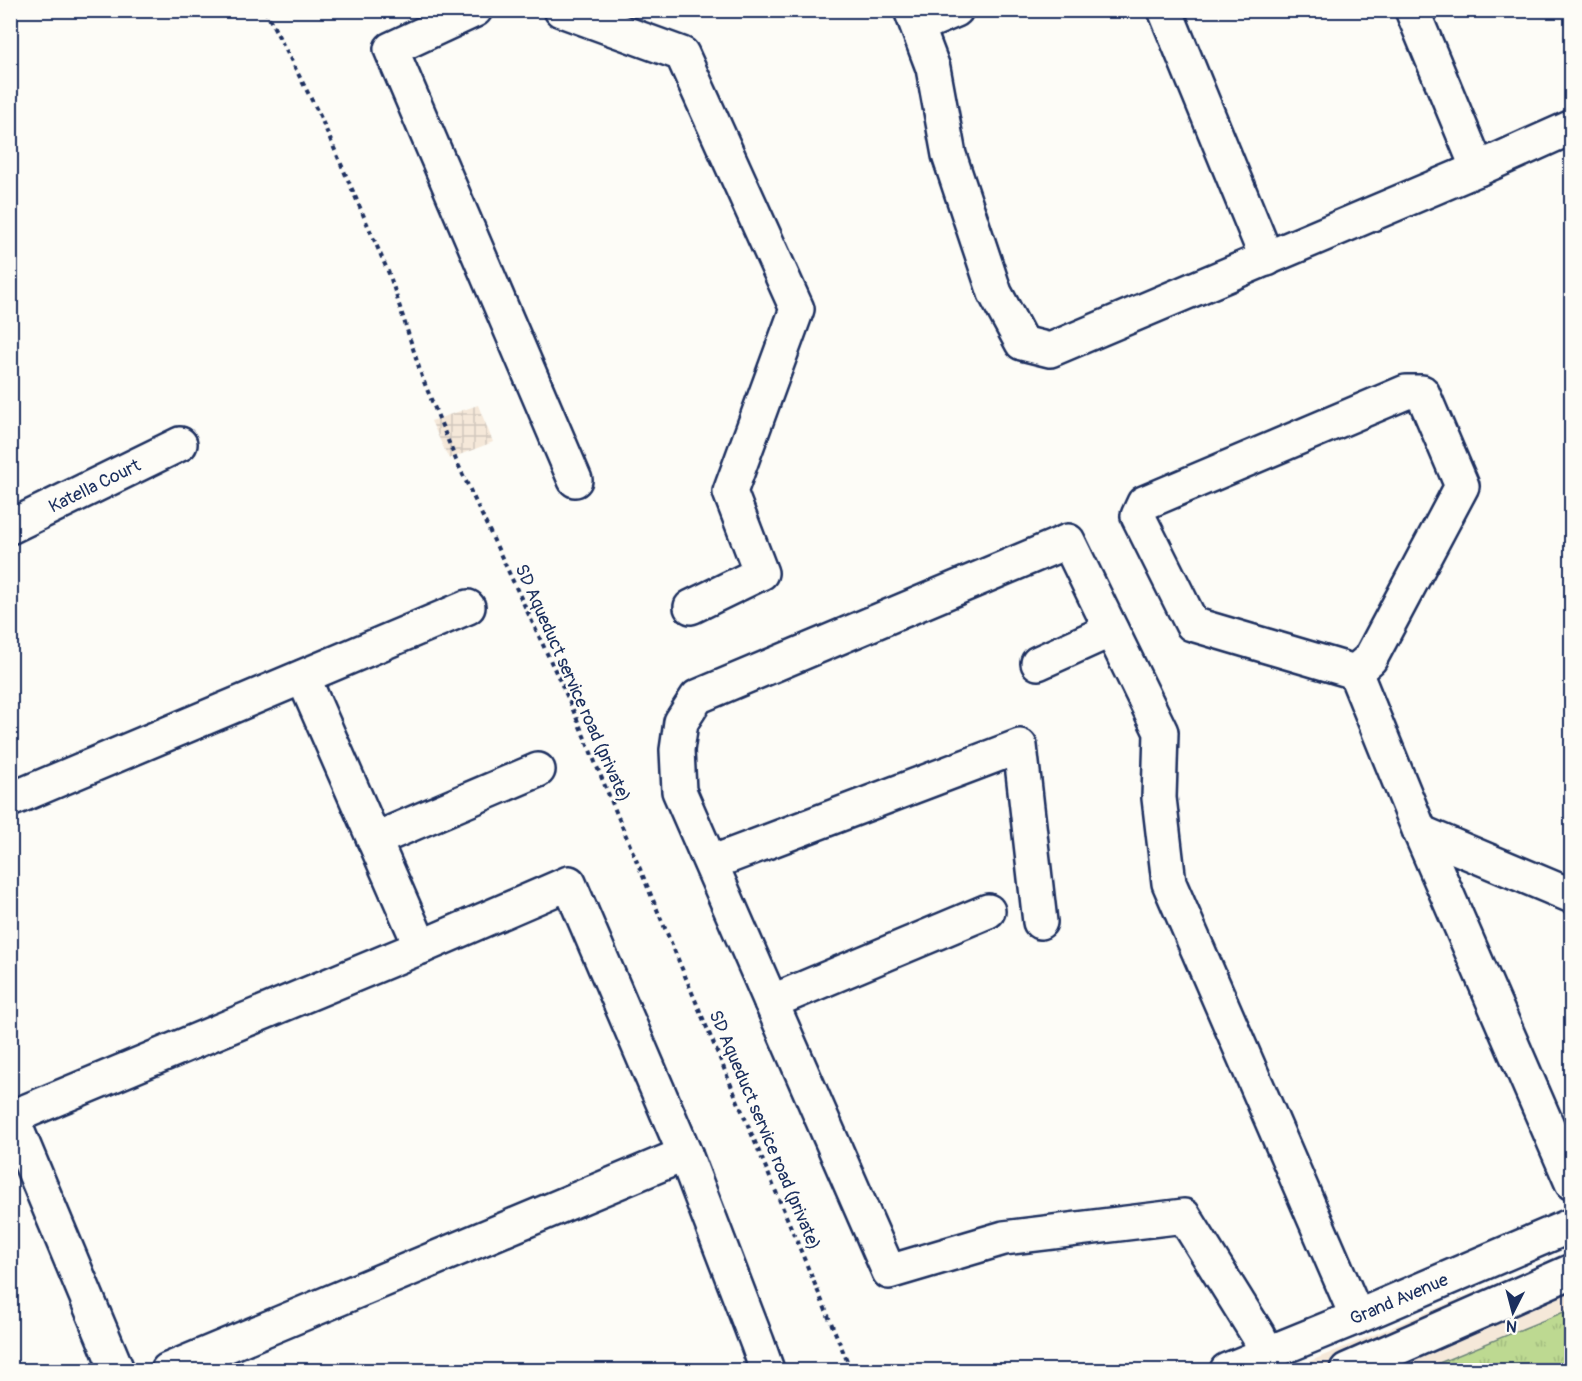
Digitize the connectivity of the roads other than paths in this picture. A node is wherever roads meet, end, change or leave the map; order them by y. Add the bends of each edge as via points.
1 (475, 10) edge
2 (561, 10) edge
3 (956, 10) edge
4 (1165, 10) edge
5 (1412, 10) edge
6 (914, 18) edge
7 (1572, 128) edge
8 (1478, 169) junction
9 (1267, 258) junction
10 (180, 444) dead end
11 (575, 480) dead end
12 (10, 527) edge
13 (690, 607) dead end
14 (468, 608) dead end
15 (1111, 630) junction
16 (1038, 663) dead end
17 (1355, 672) junction
18 (303, 677) junction
19 (538, 770) dead end
20 (10, 800) edge
21 (1420, 832) junction
22 (374, 840) junction
23 (711, 863) junction
24 (1572, 896) edge
25 (988, 911) dead end
26 (1040, 922) dead end
27 (421, 947) junction
28 (771, 1002) junction
29 (11, 1118) edge
30 (685, 1154) junction
31 (1572, 1184) edge
32 (1572, 1225) edge
33 (1572, 1270) edge
34 (1357, 1317) junction
35 (1267, 1353) junction
36 (117, 1371) edge
37 (168, 1371) edge
38 (767, 1371) edge
39 (1227, 1371) edge
40 (1347, 1371) edge

1 - 11 street via 391,49
2 - 13 street via 682,54 797,309 730,492 761,573
3 - 6 street
4 - 9 street
5 - 8 street
6 - 9 street via 933,68 949,155 995,293 1022,343 1050,350
7 - 8 street
8 - 9 street
10 - 12 street, Katella Court
14 - 18 street
15 - 16 street
15 - 23 street via 1068,541 697,697 681,722 677,750 679,791
15 - 34 street via 1161,732 1160,798 1168,883
17 - 17 street via 1370,659 1462,486 1422,392 1406,392 1144,503 1138,516 1192,624
17 - 21 street
18 - 20 street
18 - 22 street
19 - 22 street
21 - 24 street
21 - 31 street
22 - 27 street
23 - 26 street via 1020,746
23 - 28 street
25 - 28 street
27 - 29 street
27 - 30 street via 569,883
28 - 35 street via 890,1272 1004,1238 1184,1216
29 - 36 street
30 - 37 street
30 - 38 street
32 - 34 street, Grand Avenue
33 - 40 street
34 - 35 street, Grand Avenue
35 - 39 street, Grand Avenue

